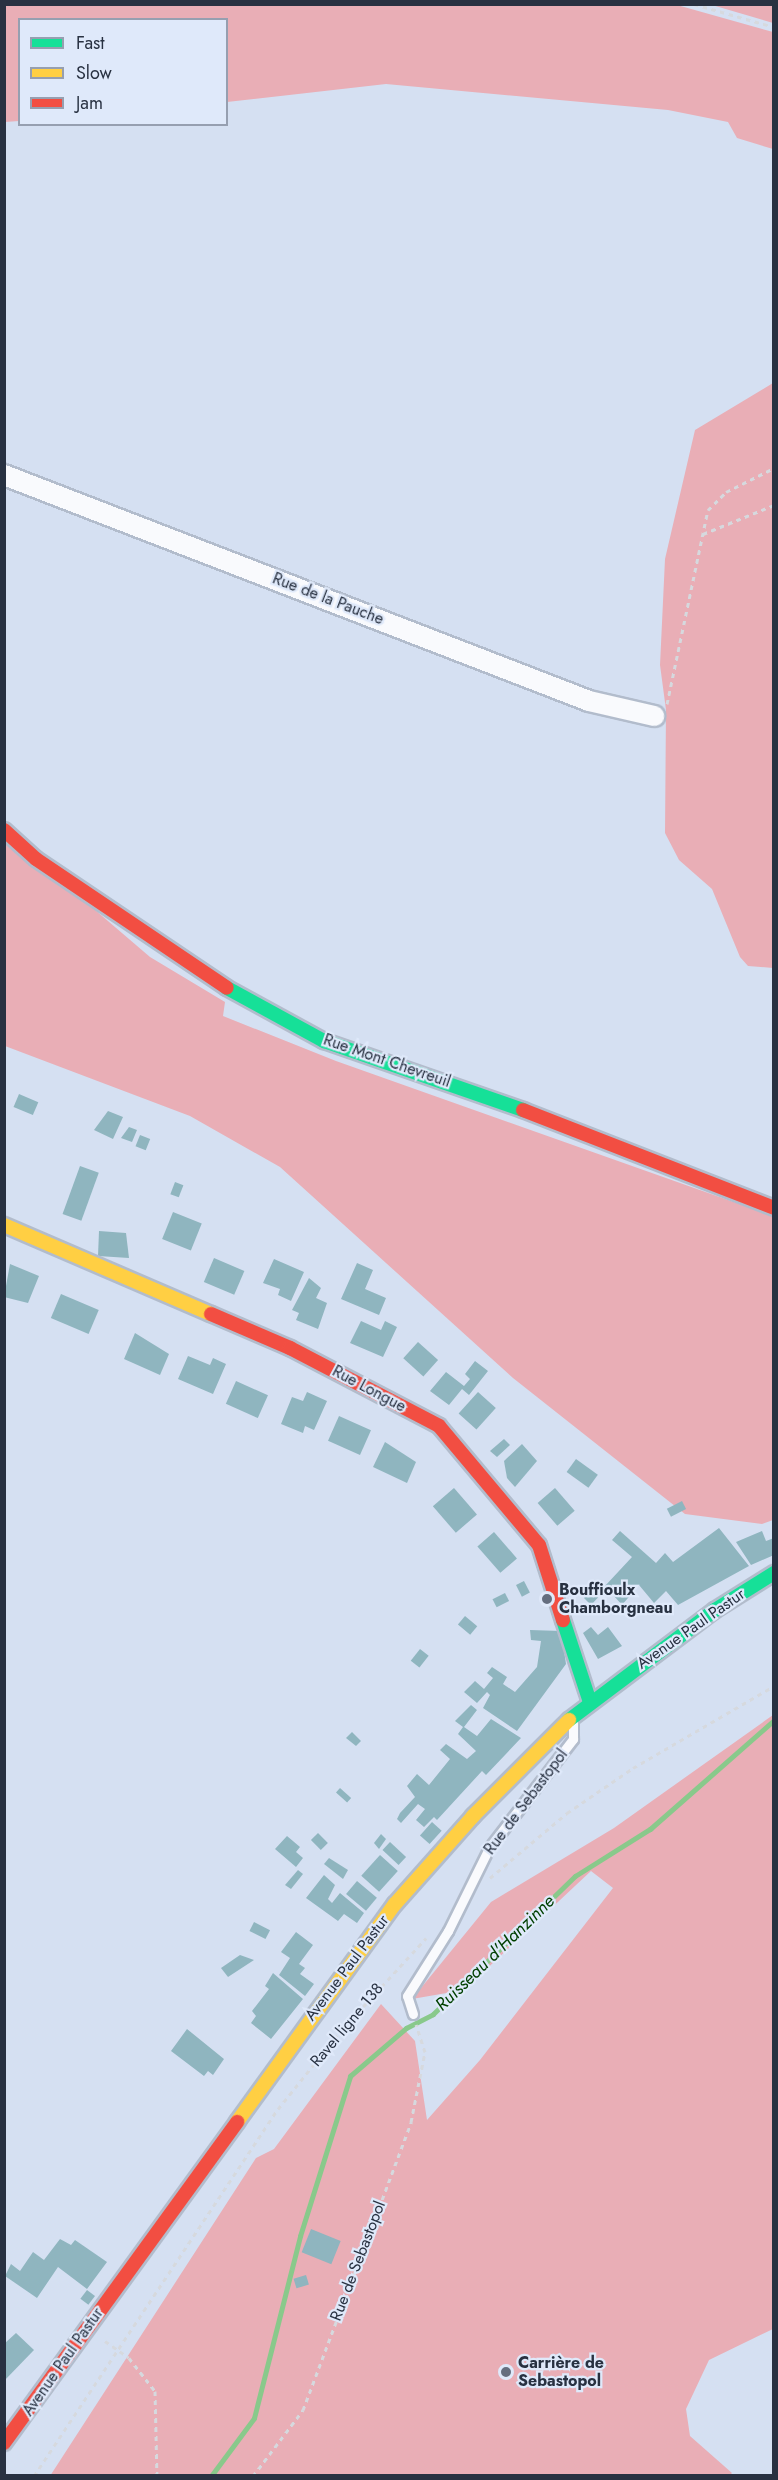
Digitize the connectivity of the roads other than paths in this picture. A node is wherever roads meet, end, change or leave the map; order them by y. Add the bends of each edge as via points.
1 (4, 474) edge
2 (654, 716) road end
3 (4, 830) edge
4 (774, 1208) edge
5 (4, 1225) edge
6 (774, 1573) edge
7 (590, 1702) junction
8 (573, 1716) junction
9 (413, 2014) dead end
10 (4, 2443) edge

1 - 2 street, Rue de la Pauche via 589,701
3 - 4 street, Rue Mont Chevreuil via 36,858 205,976 324,1041 471,1089
5 - 7 street, Rue Longue via 290,1348 439,1426 539,1545
6 - 7 street, Avenue Paul Pastur via 715,1610
7 - 8 street, Avenue Paul Pastur
8 - 9 lane, Rue de Sebastopol via 573,1739 489,1848 447,1931 407,1996
8 - 10 street, Avenue Paul Pastur via 395,1904

